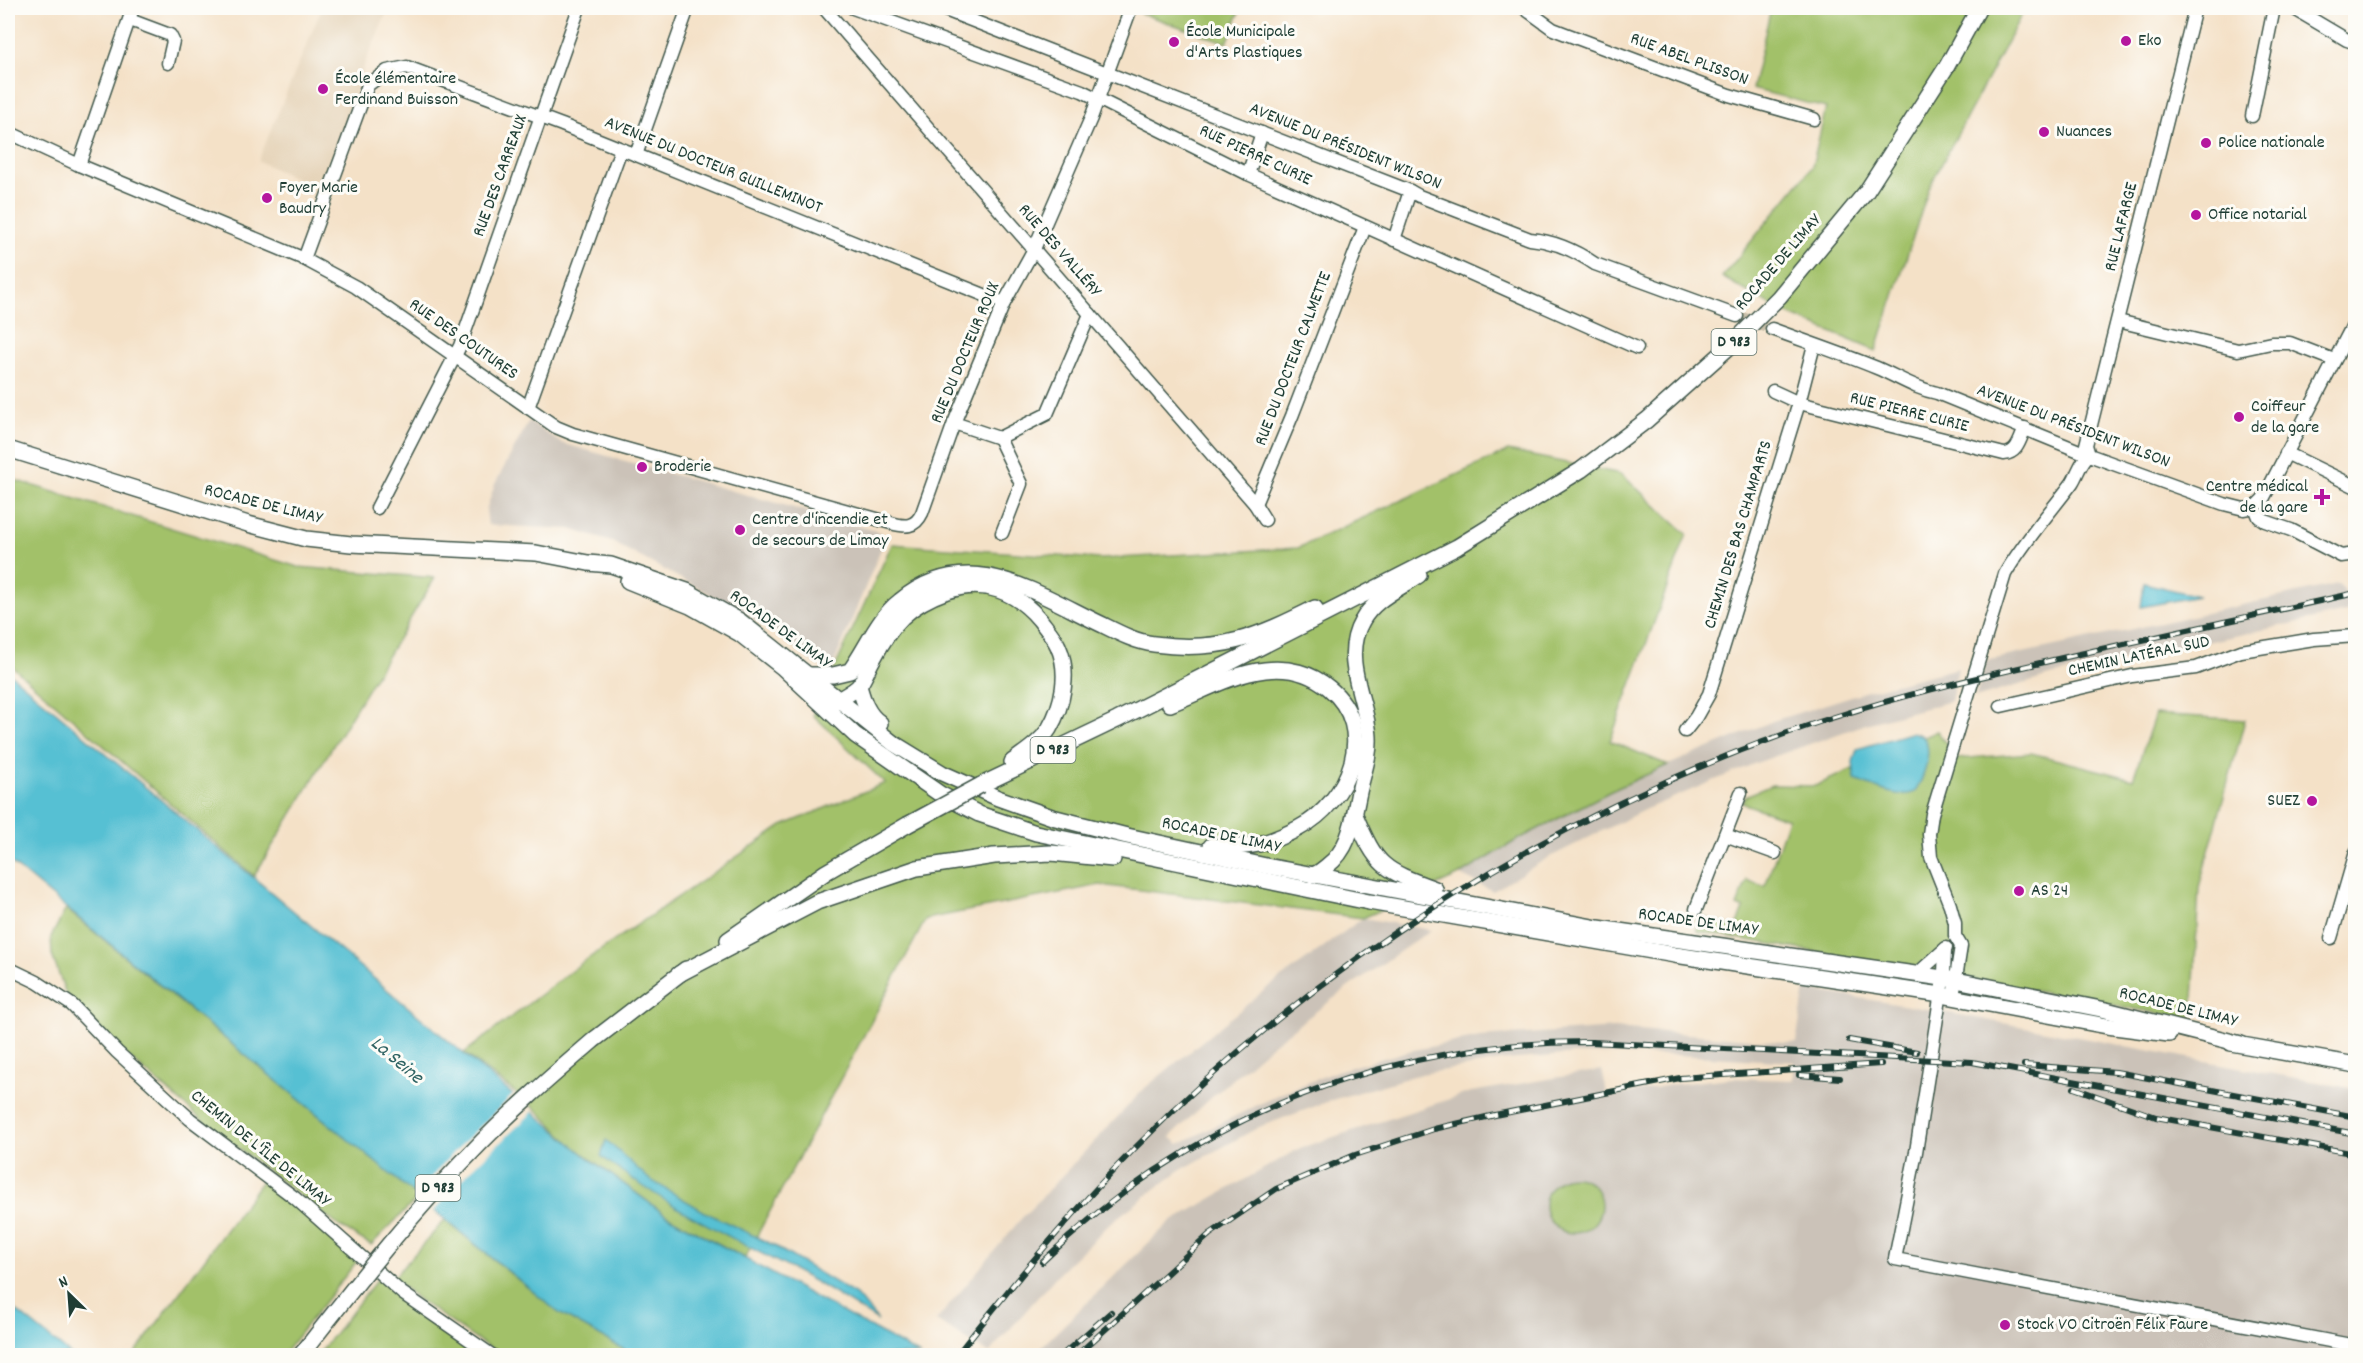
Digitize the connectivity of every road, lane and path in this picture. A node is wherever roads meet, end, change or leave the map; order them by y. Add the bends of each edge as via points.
1 (579, 8) edge
2 (688, 8) edge
3 (824, 8) edge
4 (853, 8) edge
5 (940, 8) edge
6 (1131, 8) edge
7 (1524, 8) edge
8 (1978, 8) edge
9 (2195, 8) edge
10 (2274, 8) edge
11 (2293, 8) edge
12 (132, 14) edge
13 (2355, 43) edge
14 (168, 63) dead end
15 (1108, 73) junction
16 (1098, 101) junction
17 (2252, 116) dead end
18 (541, 117) junction
19 (1814, 119) dead end
20 (8, 132) edge
21 (1263, 133) junction
22 (621, 149) junction
23 (636, 154) junction
24 (79, 165) junction
25 (1248, 174) junction
26 (1410, 191) junction
27 (1365, 227) junction
28 (1394, 240) junction
29 (1035, 249) junction
30 (304, 259) junction
31 (1004, 303) junction
32 (1090, 314) junction
33 (1737, 315) tunnel mouth
34 (2355, 320) edge
35 (2118, 321) junction
36 (1772, 329) tunnel mouth
37 (1814, 345) junction
38 (1637, 348) dead end
39 (453, 356) junction
40 (2334, 360) junction
41 (1773, 391) dead end
42 (1798, 403) junction
43 (528, 408) junction
44 (954, 423) junction
45 (2025, 428) junction
46 (999, 438) junction
47 (8, 449) edge
48 (2286, 453) junction
49 (2089, 455) junction
50 (2355, 487) edge
51 (1255, 504) junction
52 (2255, 507) junction
53 (377, 508) dead end
54 (1265, 520) dead end
55 (915, 523) joint
56 (1002, 532) dead end
57 (1457, 547) junction
58 (2355, 554) edge
59 (588, 563) junction
60 (1380, 585) junction
61 (2355, 636) edge
62 (850, 671) junction
63 (810, 675) junction
64 (859, 686) junction
65 (833, 704) junction
66 (2001, 706) dead end
67 (1117, 720) junction
68 (1685, 731) dead end
69 (959, 781) junction
70 (985, 783) junction
71 (1740, 793) dead end
72 (1355, 815) junction
73 (1725, 835) junction
74 (1127, 836) junction
75 (2355, 852) edge
76 (1775, 853) dead end
77 (1218, 871) junction
78 (1316, 874) junction
79 (1261, 880) junction
80 (1477, 904) junction
81 (1696, 909) dead end
82 (1955, 936) junction
83 (2331, 938) dead end
84 (1945, 950) junction
85 (8, 968) edge
86 (679, 974) junction
87 (1916, 975) junction
88 (1948, 988) junction
89 (2355, 1065) edge
90 (2355, 1346) edge
91 (300, 1356) edge
92 (493, 1356) edge

1 - 18 street, RUE DES CARREAUX
2 - 23 street
3 - 29 street, RUE DES VALLÉRY
4 - 16 street, RUE PIERRE CURIE
5 - 15 street, AVENUE DU PRÉSIDENT WILSON
6 - 15 street, RUE DU DOCTEUR ROUX
7 - 19 street, RUE ABEL PLISSON via 1566,34 1729,95
8 - 57 main road, ROCADE DE LIMAY / D 983 via 1947,66 1866,192 1779,297 1647,420 1581,470
9 - 35 street, RUE LAFARGE
10 - 17 street
11 - 13 street
12 - 14 street via 170,36 173,41
12 - 24 street
15 - 16 street, RUE DU DOCTEUR ROUX
15 - 21 street, AVENUE DU PRÉSIDENT WILSON
16 - 25 street, RUE PIERRE CURIE
16 - 29 street, RUE DU DOCTEUR ROUX
18 - 22 street, AVENUE DU DOCTEUR GUILLEMINOT
18 - 30 street, AVENUE DU DOCTEUR GUILLEMINOT via 407,67 387,71 368,85
18 - 39 street, RUE DES CARREAUX via 460,346
20 - 24 street, RUE DES COUTURES
21 - 25 street
21 - 26 street, AVENUE DU PRÉSIDENT WILSON
22 - 23 street, AVENUE DU DOCTEUR GUILLEMINOT
22 - 43 street
23 - 31 street, AVENUE DU DOCTEUR GUILLEMINOT
24 - 30 street, RUE DES COUTURES
25 - 27 street, RUE PIERRE CURIE
26 - 28 street
26 - 33 street, AVENUE DU PRÉSIDENT WILSON
27 - 28 street, RUE PIERRE CURIE
27 - 51 street, RUE DU DOCTEUR CALMETTE
28 - 38 street, RUE PIERRE CURIE
29 - 31 street, RUE DU DOCTEUR ROUX
29 - 32 street, RUE DES VALLÉRY
30 - 39 street, RUE DES COUTURES via 356,287
31 - 44 street, RUE DU DOCTEUR ROUX
32 - 46 street via 1047,414
32 - 51 street, RUE DES VALLÉRY
34 - 40 street
35 - 40 street via 2238,350 2290,342
35 - 49 street, RUE LAFARGE via 2086,445
36 - 37 street, AVENUE DU PRÉSIDENT WILSON
37 - 42 street, CHEMIN DES BAS CHAMPARTS
37 - 45 street, AVENUE DU PRÉSIDENT WILSON
39 - 43 street, RUE DES COUTURES
39 - 53 street, RUE DES CARREAUX
40 - 48 street
41 - 42 street, RUE PIERRE CURIE
42 - 45 street, RUE PIERRE CURIE via 2004,454 2016,449
42 - 68 street, CHEMIN DES BAS CHAMPARTS via 1709,694
43 - 55 street, RUE DES COUTURES via 573,434 891,523
44 - 46 street
44 - 55 street, RUE DU DOCTEUR ROUX
45 - 49 street, AVENUE DU PRÉSIDENT WILSON
46 - 56 street via 1021,484
47 - 59 main road, ROCADE DE LIMAY via 248,524 306,538 351,544 536,552
48 - 50 street
48 - 52 street
49 - 52 street, AVENUE DU PRÉSIDENT WILSON via 2224,504 2244,509
49 - 82 street via 2005,574 1932,814 1931,856 1950,905
51 - 54 street, RUE DES VALLÉRY
52 - 58 street via 2265,520 2341,556
57 - 60 main road, D 983
57 - 72 main road via 1378,601 1357,633 1353,659 1369,750
59 - 63 main road, ROCADE DE LIMAY via 610,565 687,591 740,621
59 - 65 main road, ROCADE DE LIMAY via 690,606 740,634
60 - 62 main road via 1329,601 1235,643 1182,647 1127,637 998,577 955,576 911,593 890,610
60 - 67 main road, D 983
61 - 66 street, CHEMIN LATÉRAL SUD via 2241,651 2196,668 2132,676
62 - 63 main road
62 - 65 main road
63 - 65 main road, ROCADE DE LIMAY
64 - 65 main road
64 - 69 main road via 873,718 949,769
64 - 70 main road via 885,637 902,615 923,601 975,586 1008,592 1022,601 1058,645 1063,660 1063,691 1058,711 1039,742
65 - 69 main road, ROCADE DE LIMAY
65 - 77 main road, ROCADE DE LIMAY via 855,735 940,794 979,814 1036,833
67 - 70 main road, D 983
67 - 74 main road via 1172,703 1224,680 1280,669 1307,675 1334,692 1352,718 1355,737 1353,762 1340,790 1322,812 1276,839 1241,848
69 - 74 main road, ROCADE DE LIMAY via 1021,807
70 - 86 main road, D 983, bridge via 826,872
71 - 73 street
72 - 78 main road via 1342,851
72 - 80 main road via 1369,848 1384,866 1400,876
73 - 76 street
73 - 81 street
74 - 78 main road, ROCADE DE LIMAY
75 - 83 street
77 - 79 main road, ROCADE DE LIMAY
77 - 86 main road via 1051,853 948,862 917,868 816,902
78 - 79 main road
78 - 80 main road, ROCADE DE LIMAY
79 - 88 main road, ROCADE DE LIMAY via 1675,955
80 - 87 main road, ROCADE DE LIMAY via 1598,928
82 - 84 street
82 - 88 street via 1961,945
84 - 87 street
84 - 88 street
85 - 92 street, CHEMIN DE L'ÎLE DE LIMAY via 72,1005 190,1119 296,1198 402,1293
86 - 91 main road, D 983, bridge via 531,1094 471,1153 378,1258
87 - 88 main road, ROCADE DE LIMAY
88 - 89 main road, ROCADE DE LIMAY via 2106,1010 2241,1044
88 - 90 street via 1895,1259

